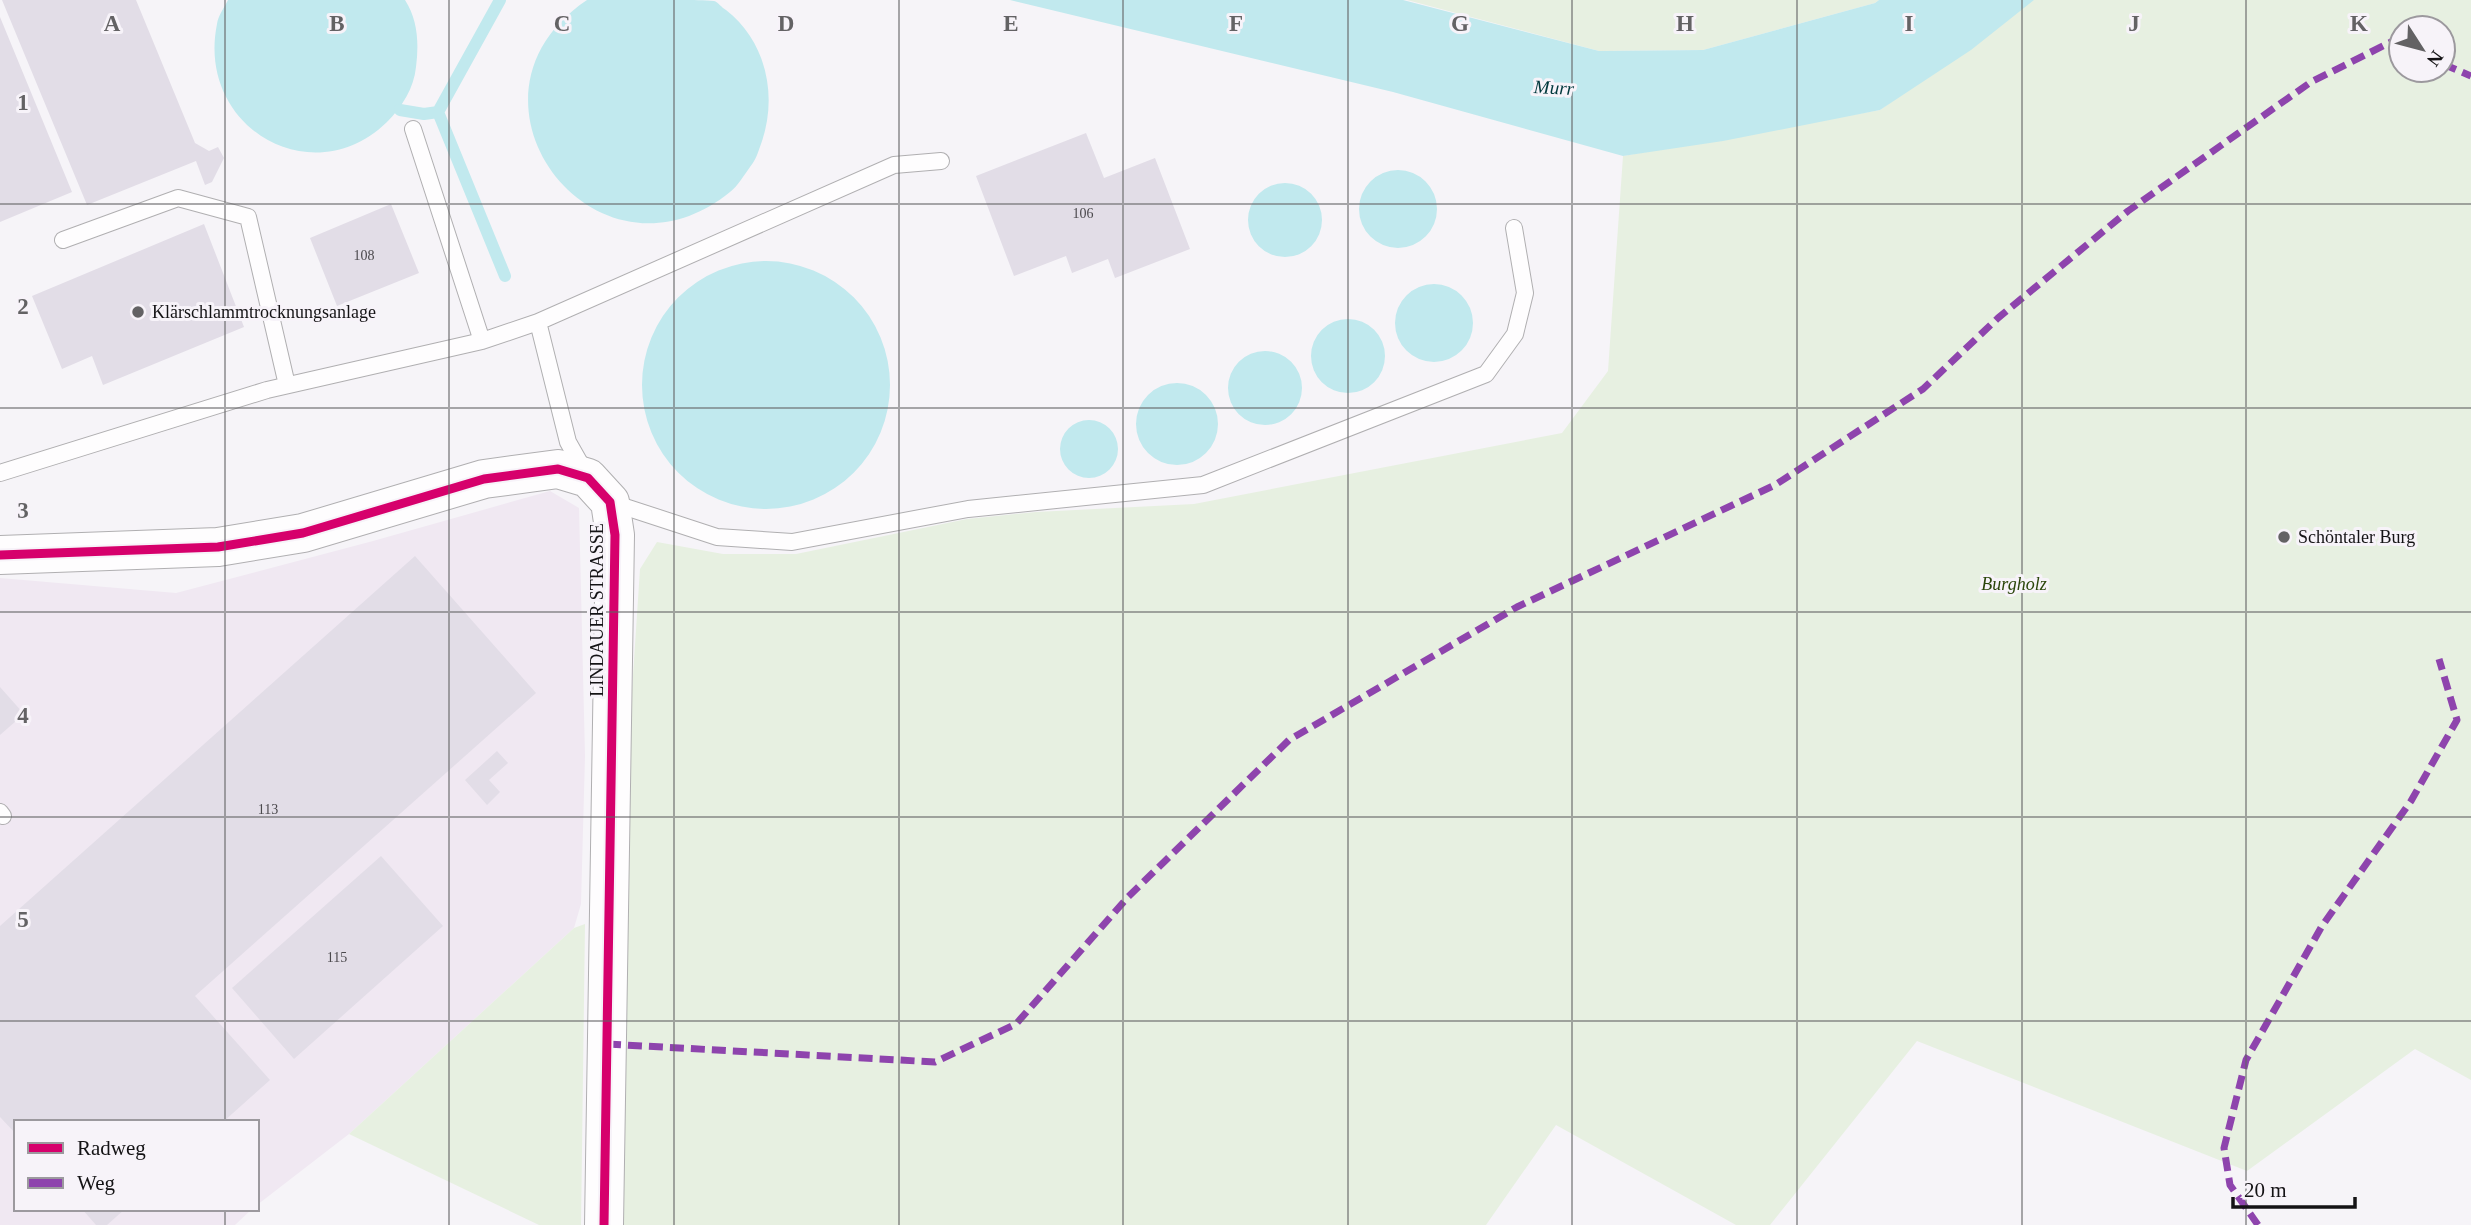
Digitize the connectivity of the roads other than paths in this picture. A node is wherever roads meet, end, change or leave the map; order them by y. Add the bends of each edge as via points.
1 (413, 129) dead end
2 (941, 161) dead end
3 (1514, 228) dead end
4 (63, 240) dead end
5 (538, 322) junction
6 (482, 341) junction
7 (287, 385) junction
8 (0, 473) edge
9 (599, 490) junction
10 (0, 555) edge
11 (604, 1225) edge

1 - 6 lane
2 - 5 lane via 894,165
3 - 9 lane via 1525,293 1516,334 1486,374 1203,485 968,509 792,542 717,537
4 - 7 lane via 178,198 248,217
5 - 6 lane
5 - 9 lane via 568,442
6 - 7 lane
7 - 8 lane
9 - 10 street via 558,468 484,479 303,533 218,547
9 - 11 street, LINDAUER STRASSE via 615,535

